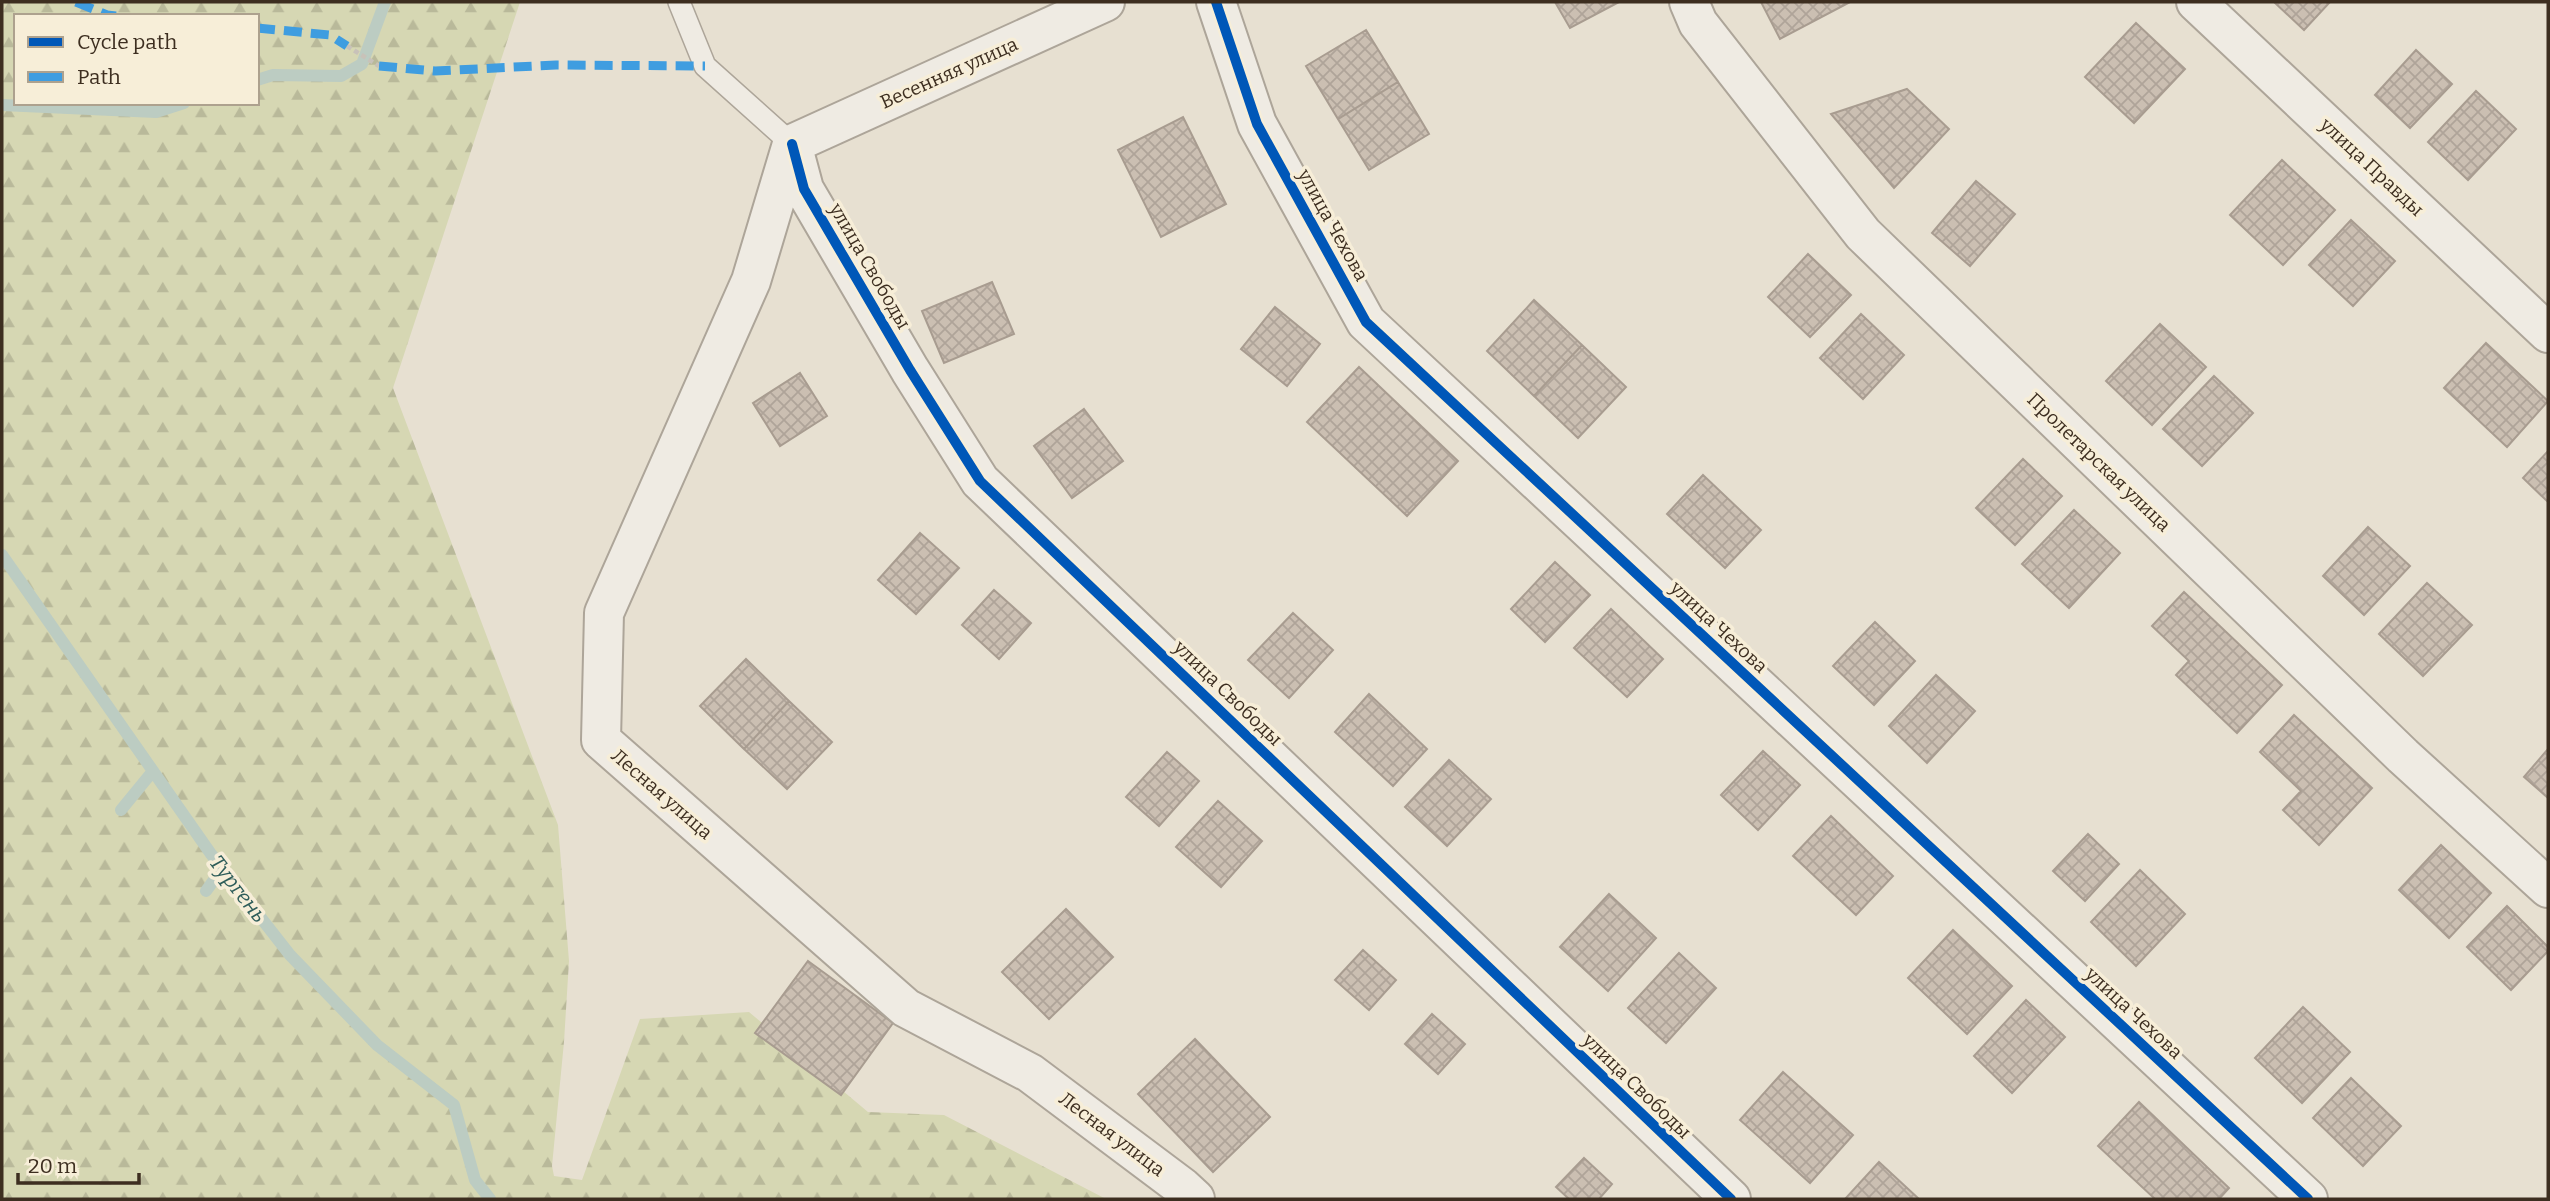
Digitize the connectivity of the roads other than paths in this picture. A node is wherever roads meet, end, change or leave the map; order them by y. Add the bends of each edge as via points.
1 (679, 2) edge
2 (1105, 2) edge
3 (1216, 2) edge
4 (1689, 2) edge
5 (2196, 2) edge
6 (792, 144) junction
7 (2548, 332) edge
8 (2548, 888) edge
9 (1195, 1199) edge
10 (1731, 1199) edge
11 (2308, 1199) edge

1 - 6 lane via 705,66
2 - 6 street, Весенняя улица
3 - 11 street, улица Чехова via 1257,124 1366,322
4 - 8 street, Пролетарская улица via 1698,23 1863,234 2403,756
5 - 7 street, улица Правды
6 - 9 street, Лесная улица via 751,281 604,613 601,740 906,1007 1030,1073
6 - 10 street, улица Свободы via 804,188 980,481

